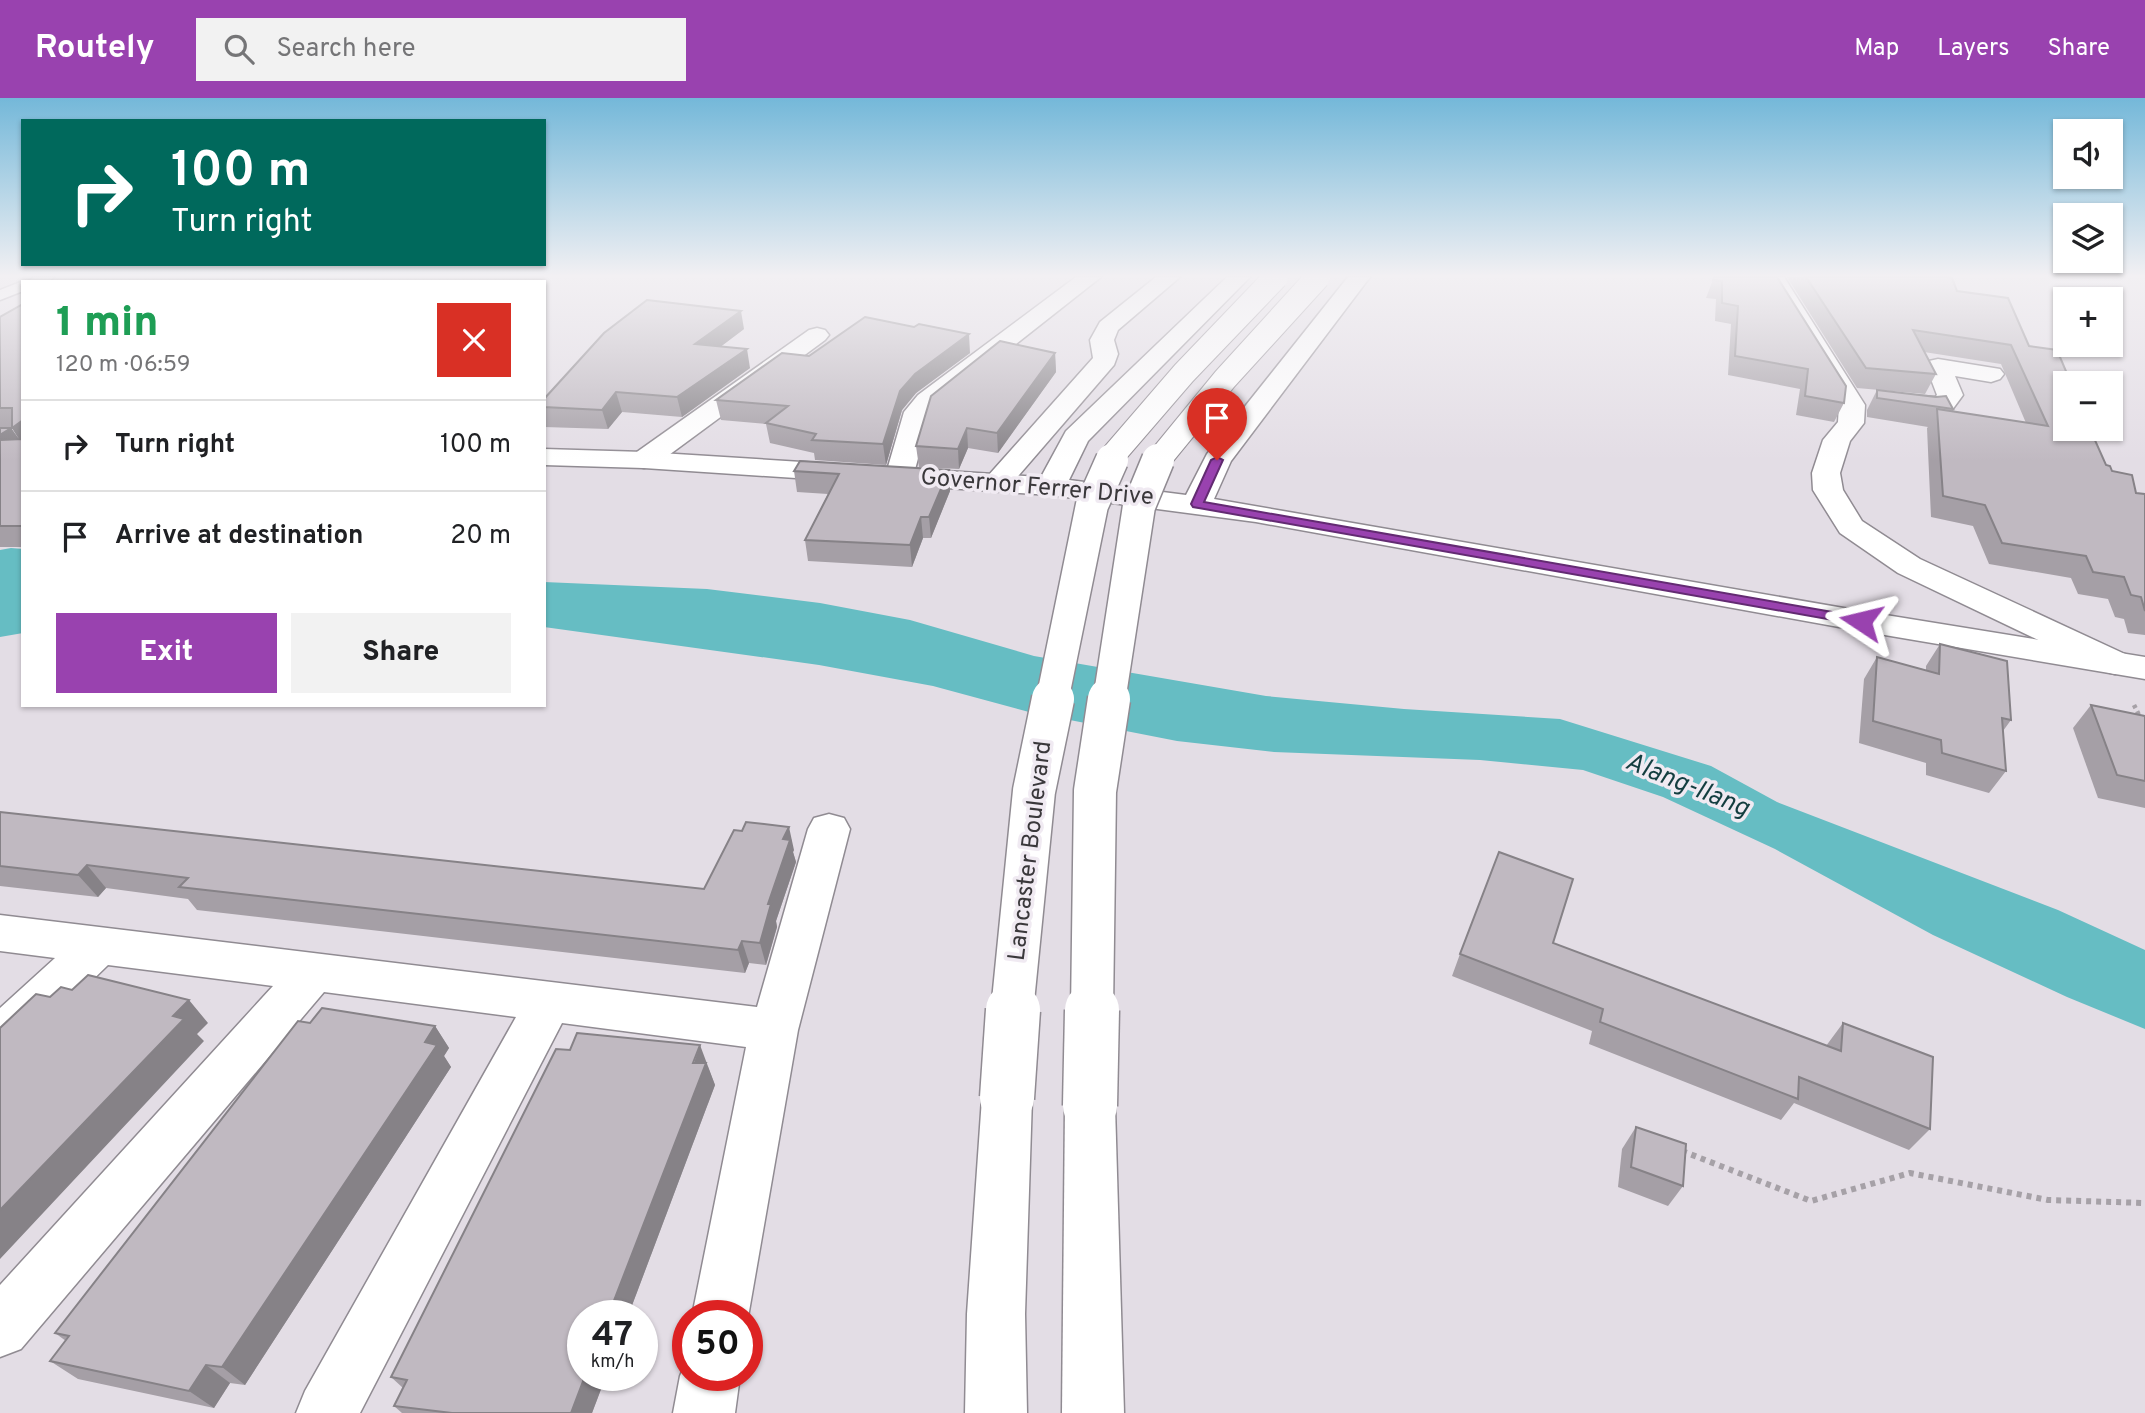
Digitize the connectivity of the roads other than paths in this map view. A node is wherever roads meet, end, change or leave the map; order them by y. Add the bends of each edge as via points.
1 (812, 338) edge
2 (1009, 338) edge
3 (1103, 338) edge
4 (1176, 338) edge
5 (1217, 338) edge
6 (1262, 338) edge
7 (1311, 338) edge
8 (1809, 338) edge
9 (1991, 374) dead end
10 (1847, 397) junction
11 (546, 457) edge
12 (644, 460) junction
13 (899, 477) junction
14 (996, 483) junction
15 (1051, 486) junction
16 (1197, 504) junction
17 (2115, 663) junction
18 (2145, 668) edge
19 (829, 829) dead end
20 (0, 933) edge
21 (99, 945) junction
22 (313, 973) junction
23 (549, 1002) junction
24 (774, 1030) junction
25 (0, 1038) edge
26 (724, 1300) edge
27 (0, 1328) edge
28 (708, 1391) edge
29 (327, 1413) edge
30 (704, 1413) edge
31 (996, 1413) edge
32 (1093, 1413) edge

1 - 12 main road
2 - 13 main road via 917,412
3 - 14 main road via 1105,360
4 - 15 main road via 1076,437
5 - 31 main road, Lancaster Boulevard, bridge via 1115,453 1092,505 1034,791 1012,1016 996,1314
6 - 32 main road, bridge via 1159,458 1139,506 1095,791 1090,1106
7 - 16 main road via 1217,460
8 - 10 main road
9 - 10 main road via 1938,366 1950,395 1943,404
10 - 17 main road via 1852,405 1851,423 1837,440 1826,473 1828,490 1851,527 1909,566
11 - 12 main road, Governor Ferrer Drive
12 - 13 main road, Governor Ferrer Drive
13 - 14 main road, Governor Ferrer Drive
14 - 15 main road, Governor Ferrer Drive
15 - 16 main road, Governor Ferrer Drive
16 - 17 main road, Governor Ferrer Drive
17 - 18 main road, Governor Ferrer Drive
19 - 24 main road
20 - 21 main road
21 - 22 main road
21 - 25 main road
22 - 23 main road
22 - 27 main road
23 - 24 main road
23 - 29 main road
24 - 26 main road
28 - 30 main road

